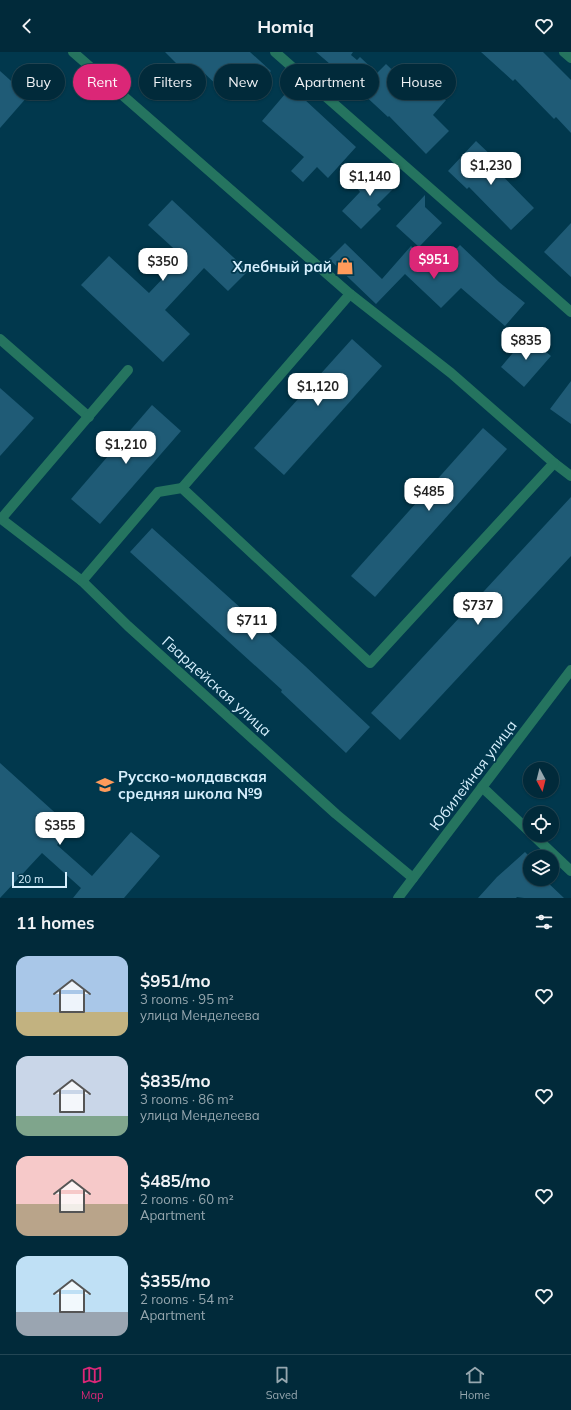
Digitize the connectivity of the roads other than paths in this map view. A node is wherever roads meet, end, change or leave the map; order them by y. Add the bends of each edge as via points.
1 (73, 52) edge
2 (275, 52) edge
3 (564, 52) edge
4 (571, 58) edge
5 (350, 294) junction
6 (571, 312) edge
7 (0, 339) edge
8 (128, 370) dead end
9 (89, 417) junction
10 (554, 464) junction
11 (571, 476) edge
12 (182, 488) junction
13 (1, 519) edge
14 (82, 581) junction
15 (571, 670) edge
16 (482, 787) junction
17 (523, 825) edge
18 (540, 842) edge
19 (571, 871) edge
20 (413, 878) junction
21 (398, 898) edge

1 - 5 street
2 - 6 street
3 - 4 street
5 - 10 street via 451,373
5 - 12 street
7 - 9 street
8 - 9 street
9 - 13 street
10 - 11 street
10 - 12 street via 370,663
12 - 14 street via 158,492
13 - 14 street, Гвардейская улица
14 - 20 street, Гвардейская улица via 330,809
15 - 16 street, Юбилейная улица
16 - 17 street
16 - 20 street, Юбилейная улица
18 - 19 street
20 - 21 street, Юбилейная улица

